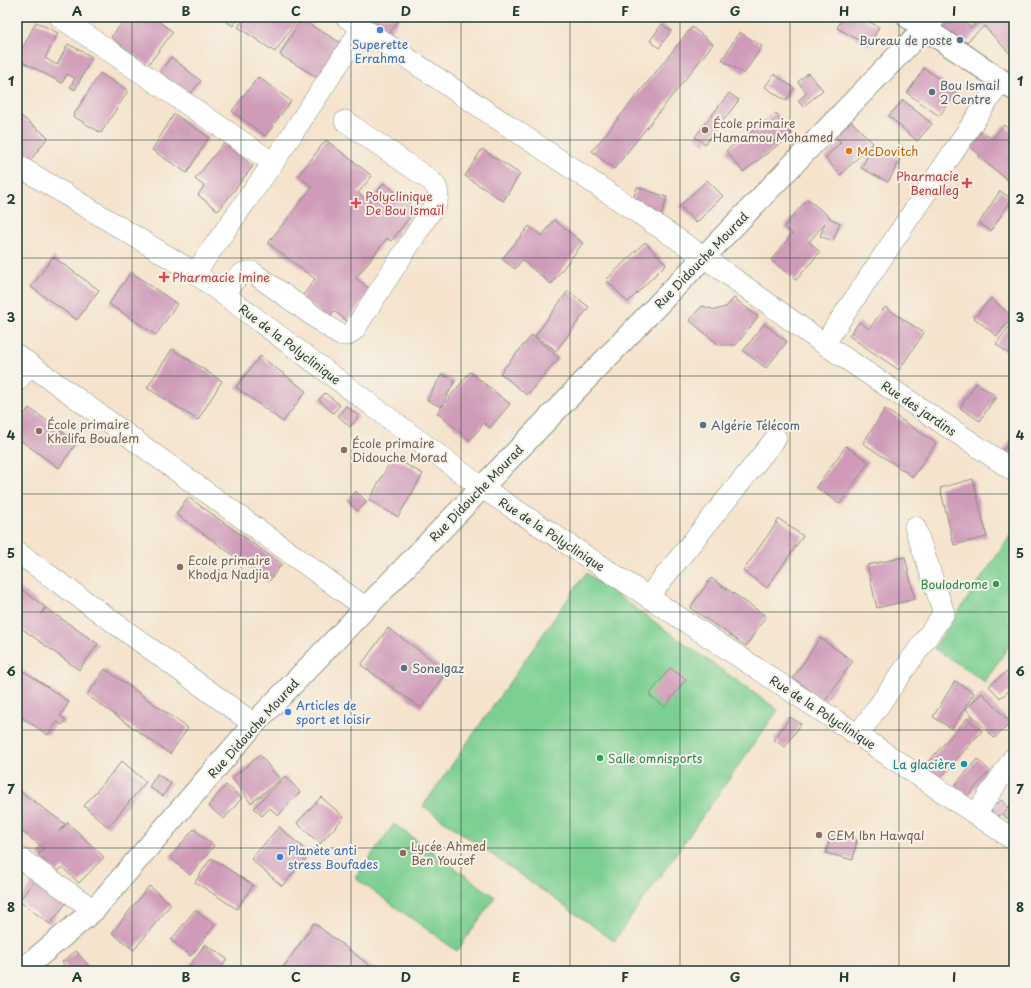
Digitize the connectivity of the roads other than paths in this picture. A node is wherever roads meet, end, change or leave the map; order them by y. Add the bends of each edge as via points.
1 (60, 17) edge
2 (923, 21) edge
3 (354, 22) edge
4 (1008, 85) edge
5 (345, 121) dead end
6 (273, 163) junction
7 (17, 165) edge
8 (704, 257) junction
9 (195, 273) junction
10 (223, 294) junction
11 (824, 344) junction
12 (24, 360) edge
13 (17, 381) edge
14 (776, 438) dead end
15 (1014, 471) edge
16 (481, 488) junction
17 (914, 527) dead end
18 (17, 552) edge
19 (648, 597) junction
20 (366, 608) junction
21 (254, 724) junction
22 (858, 735) junction
23 (1014, 757) edge
24 (976, 814) junction
25 (1014, 840) edge
26 (17, 856) edge
27 (94, 910) junction
28 (21, 971) edge

1 - 6 street
2 - 4 main road
2 - 8 main road, Rue Didouche Mourad
3 - 6 street
3 - 8 street, Rue des jardins
4 - 11 street
5 - 10 street via 430,180 439,194 436,203 354,330 348,335 340,335 252,272 242,273
6 - 9 street
7 - 9 street, Rue de la Polyclinique
8 - 11 street, Rue des jardins
8 - 16 main road, Rue Didouche Mourad
9 - 10 street, Rue de la Polyclinique
10 - 16 street, Rue de la Polyclinique
11 - 15 street, Rue des jardins
12 - 13 street
12 - 20 street
14 - 19 street
16 - 19 street, Rue de la Polyclinique
16 - 20 main road, Rue Didouche Mourad
17 - 22 street via 944,614
18 - 21 street
19 - 22 street, Rue de la Polyclinique
20 - 21 main road, Rue Didouche Mourad
21 - 27 main road, Rue Didouche Mourad
22 - 24 street, Rue de la Polyclinique
23 - 24 street
24 - 25 street, Rue de la Polyclinique
26 - 27 street
27 - 28 main road, Rue Didouche Mourad

